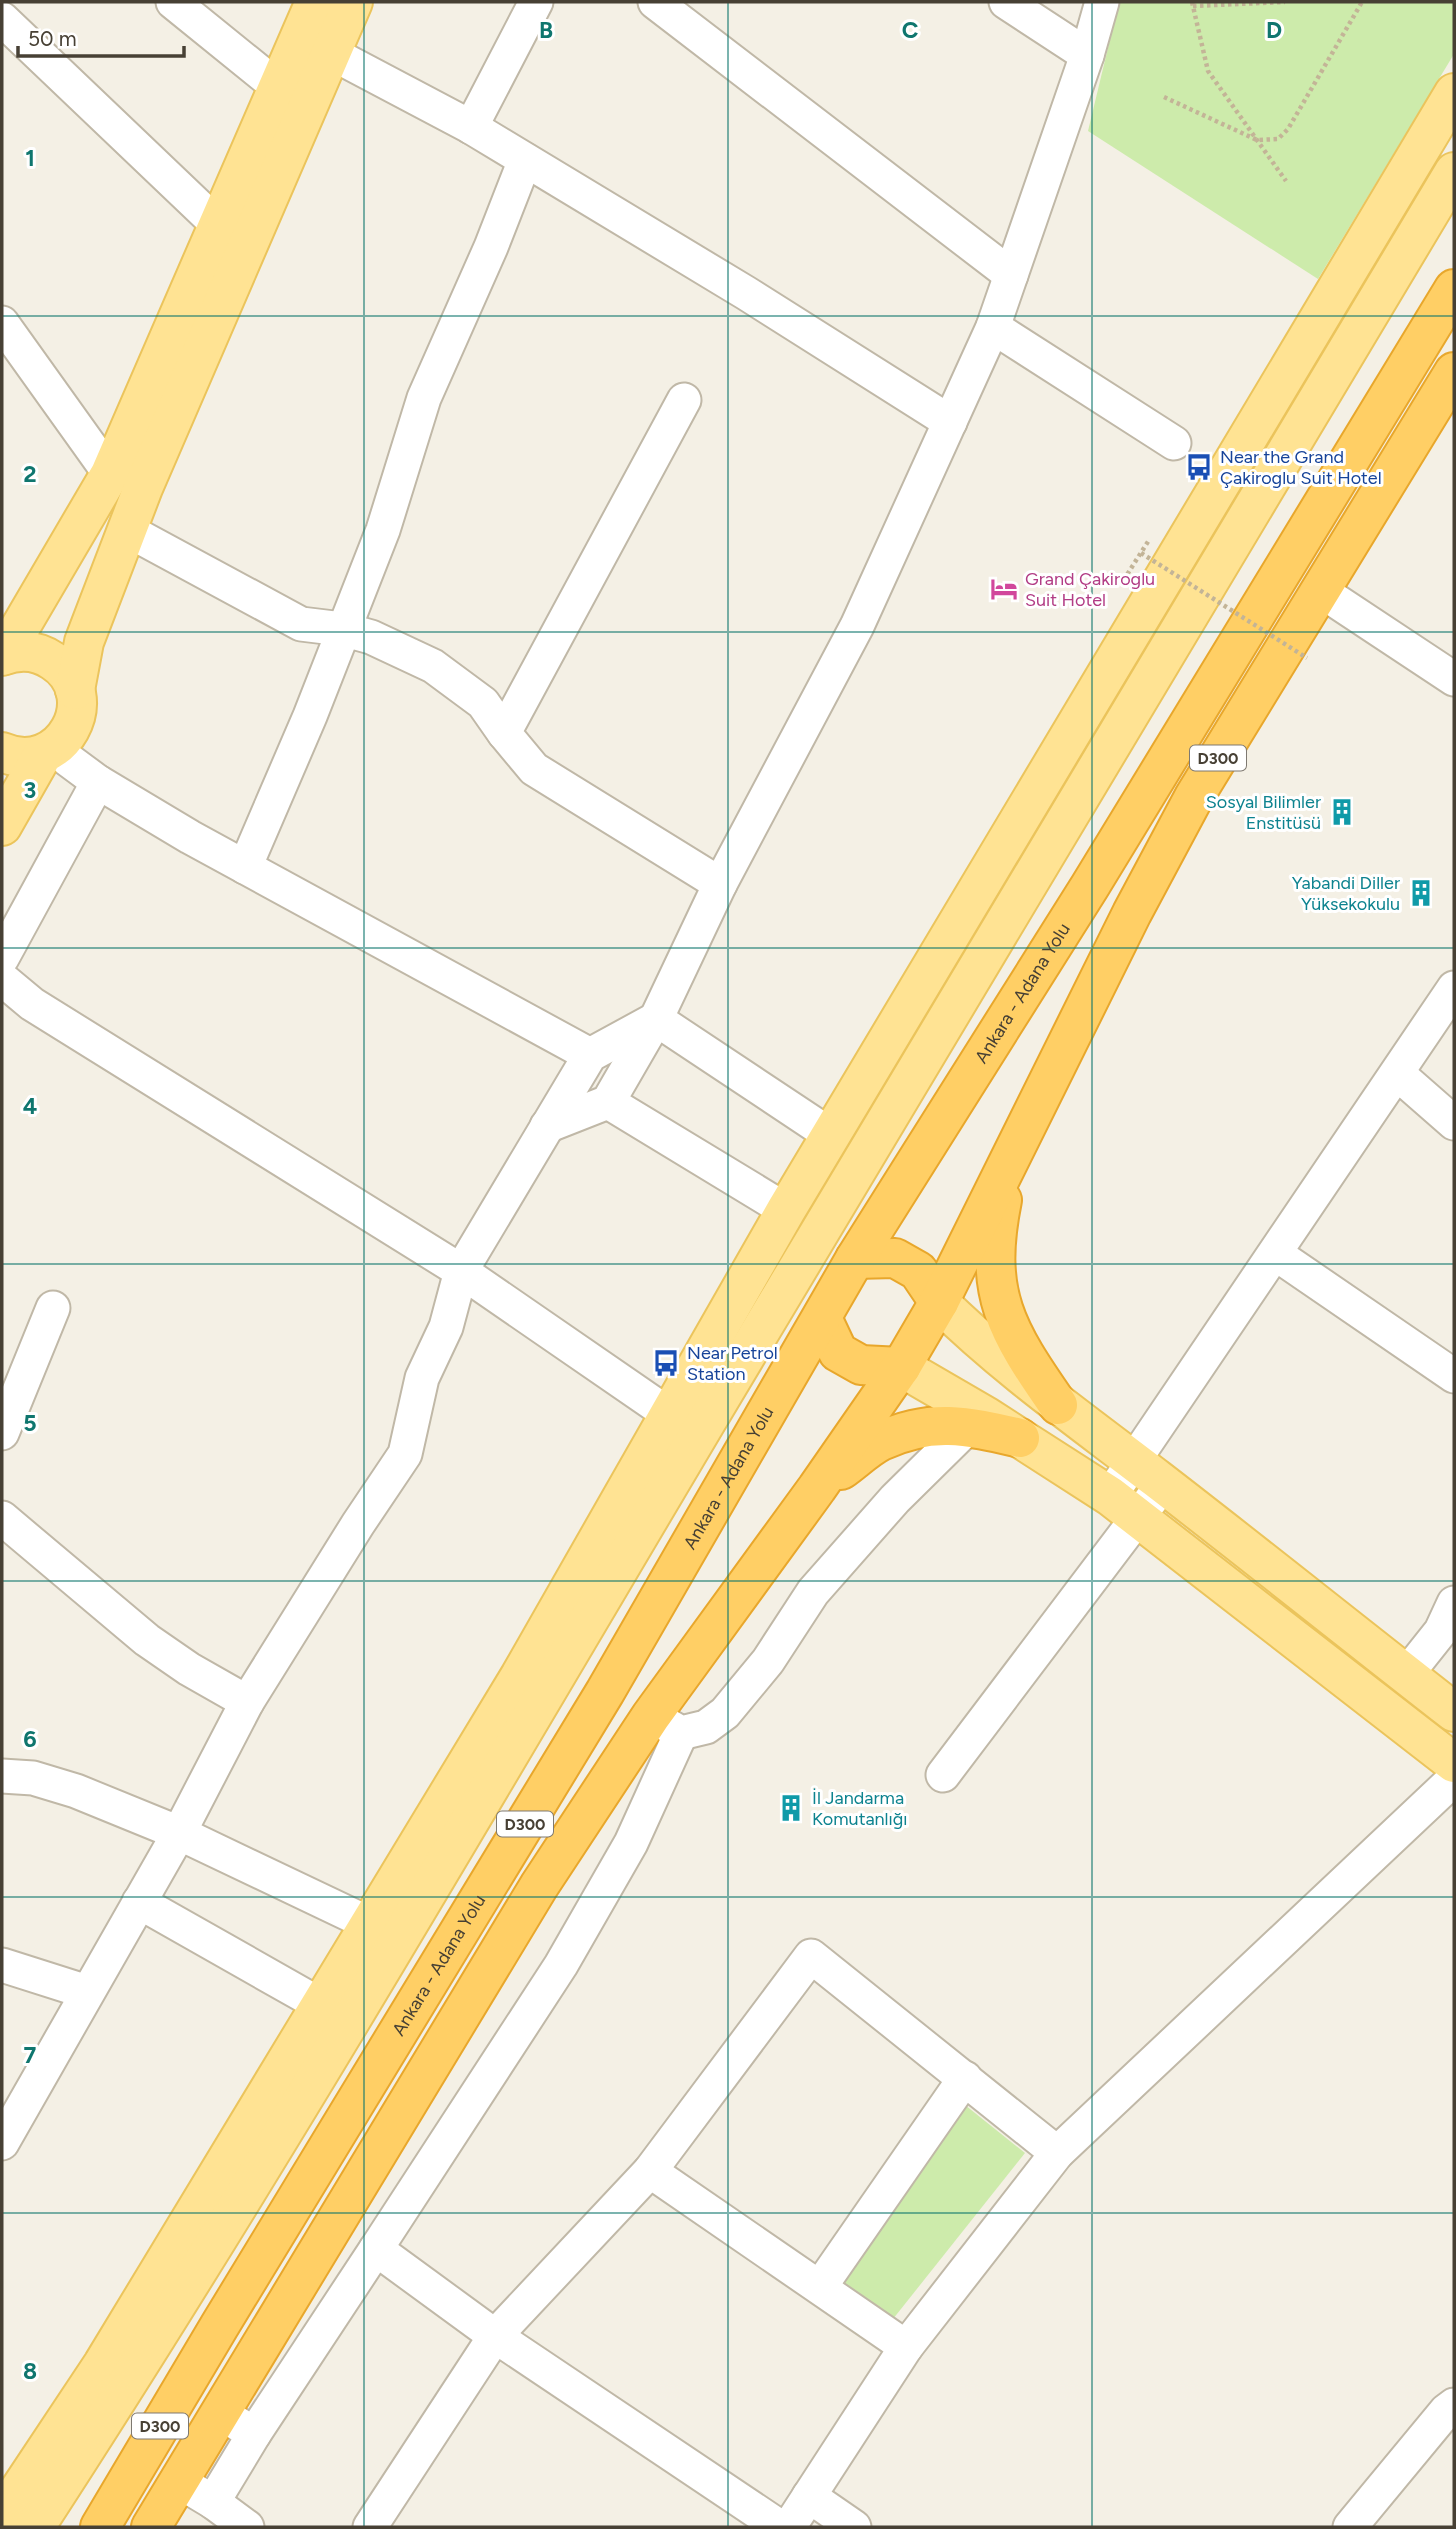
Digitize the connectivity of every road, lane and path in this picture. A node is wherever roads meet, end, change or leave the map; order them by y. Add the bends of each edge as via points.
1 (173, 2) edge
2 (315, 2) edge
3 (353, 2) edge
4 (536, 2) edge
5 (655, 2) edge
6 (1006, 2) edge
7 (1102, 2) edge
8 (1285, 2) edge
9 (1362, 2) edge
10 (1192, 4) edge
11 (2, 19) edge
12 (331, 53) junction
13 (1087, 55) junction
14 (278, 87) junction
15 (1454, 93) edge
16 (1164, 97) dead end
17 (471, 127) junction
18 (1257, 140) junction
19 (526, 160) junction
20 (1454, 172) edge
21 (1286, 181) dead end
22 (218, 225) junction
23 (1011, 275) junction
24 (1454, 289) edge
25 (2, 323) edge
26 (993, 327) junction
27 (1454, 372) edge
28 (684, 400) dead end
29 (950, 422) junction
30 (1174, 443) dead end
31 (110, 474) junction
32 (127, 530) junction
33 (1123, 581) dead end
34 (1321, 591) junction
35 (342, 629) junction
36 (3, 655) edge
37 (1307, 658) dead end
38 (1454, 679) edge
39 (75, 690) junction
40 (504, 733) junction
41 (52, 749) junction
42 (2, 752) edge
43 (98, 782) junction
44 (2, 826) edge
45 (245, 867) junction
46 (720, 884) junction
47 (2, 958) edge
48 (2, 979) edge
49 (1454, 988) edge
50 (656, 1019) junction
51 (590, 1055) junction
52 (1398, 1074) junction
53 (608, 1102) junction
54 (1454, 1123) edge
55 (547, 1126) junction
56 (832, 1136) junction
57 (864, 1156) junction
58 (1010, 1160) junction
59 (786, 1210) junction
60 (820, 1229) junction
61 (1276, 1254) junction
62 (855, 1259) junction
63 (461, 1271) junction
64 (939, 1302) junction
65 (54, 1308) dead end
66 (822, 1318) junction
67 (901, 1367) junction
68 (1454, 1376) edge
69 (1058, 1405) junction
70 (670, 1415) junction
71 (968, 1426) junction
72 (2, 1433) edge
73 (1020, 1438) junction
74 (1149, 1473) junction
75 (817, 1488) junction
76 (1125, 1507) junction
77 (2, 1518) edge
78 (1450, 1623) edge
79 (1406, 1675) junction
80 (247, 1702) junction
81 (1454, 1712) edge
82 (666, 1724) junction
83 (1454, 1763) edge
84 (943, 1775) dead end
85 (2, 1776) edge
86 (1454, 1779) edge
87 (179, 1833) junction
88 (139, 1902) junction
89 (370, 1924) junction
90 (2, 1965) edge
91 (87, 1992) junction
92 (319, 2004) junction
93 (965, 2078) junction
94 (2, 2143) edge
95 (1057, 2152) junction
96 (650, 2171) junction
97 (376, 2249) junction
98 (820, 2287) junction
99 (495, 2336) junction
100 (906, 2347) junction
101 (1454, 2405) edge
102 (219, 2412) junction
103 (254, 2434) junction
104 (178, 2481) junction
105 (809, 2496) junction
106 (213, 2502) junction
107 (2, 2516) edge
108 (35, 2527) edge
109 (100, 2527) edge
110 (151, 2527) edge
111 (247, 2527) edge
112 (370, 2527) edge
113 (780, 2527) edge
114 (789, 2527) edge
115 (854, 2527) edge
116 (1350, 2527) edge

1 - 14 street
2 - 14 main road
3 - 12 main road
4 - 17 street
5 - 23 street
6 - 13 street
7 - 13 street
8 - 10 path
9 - 18 path via 1288,129 1278,139
10 - 18 path via 1208,71
11 - 22 street
12 - 17 street
12 - 32 main road
13 - 23 street
14 - 22 main road
15 - 56 main road
16 - 18 path
17 - 19 street
18 - 21 path
19 - 29 street
19 - 35 street via 424,398 383,530
20 - 57 main road
22 - 31 main road
23 - 26 street
24 - 62 highway, Ankara - Adana Yolu / D300 via 1035,975
25 - 31 street
26 - 29 street
26 - 30 street
27 - 34 highway, D300
28 - 40 street
29 - 46 street via 858,626
31 - 36 main road
32 - 35 street via 301,624
32 - 39 main road via 84,642
33 - 37 path, bridge via 1141,554
34 - 38 street
34 - 58 highway, D300 via 1194,797
35 - 40 street via 371,637 433,666 483,703
35 - 45 street
36 - 39 main road via 22,651 42,654 62,666
39 - 41 main road via 73,726
40 - 46 street via 534,769
41 - 42 main road via 28,758
41 - 43 street
41 - 44 main road
43 - 45 street
43 - 47 street
45 - 51 street
46 - 50 street
48 - 63 street via 32,1004
49 - 52 street
50 - 51 street
50 - 53 street
50 - 56 street
51 - 55 street
52 - 54 street
52 - 61 street
53 - 55 street
53 - 59 street
55 - 63 street
56 - 57 main road
56 - 59 main road
57 - 60 main road
58 - 64 highway, D300
58 - 69 highway via 994,1247 1000,1300 1019,1349
59 - 60 main road
59 - 70 main road
60 - 108 main road via 348,2026
61 - 68 street
61 - 74 street
62 - 64 highway via 895,1258 918,1271
62 - 66 highway, Ankara - Adana Yolu / D300
63 - 70 street
63 - 80 street via 446,1327 422,1378 405,1454
64 - 67 highway, D300
64 - 69 main road
65 - 72 street
66 - 67 highway via 838,1352 861,1365
66 - 109 highway, Ankara - Adana Yolu / D300 via 605,1692
67 - 73 main road
67 - 75 highway, D300
69 - 74 main road
70 - 89 main road
71 - 73 highway
71 - 75 highway via 938,1424 880,1442
71 - 82 street via 895,1499 813,1592 768,1661 725,1713 706,1727
73 - 76 main road
74 - 76 street
74 - 79 main road
75 - 82 highway, D300
76 - 83 main road
76 - 84 street
77 - 80 street via 147,1640
78 - 79 street
79 - 81 main road
80 - 87 street
82 - 97 street via 631,1843 561,1965
82 - 102 highway, D300 via 539,1886
85 - 87 street via 53,1782
86 - 95 street
87 - 88 street
87 - 89 street
88 - 91 street
88 - 92 street
89 - 92 main road
90 - 91 street
91 - 94 street
92 - 107 main road via 103,2364
93 - 95 street
93 - 96 street via 811,1956
93 - 98 street
95 - 100 street
96 - 98 street
96 - 99 street
97 - 99 street
97 - 103 street
98 - 100 street
99 - 112 street
99 - 113 street
100 - 105 street
101 - 116 street
102 - 103 street
102 - 104 highway, D300
103 - 106 street
104 - 106 street
104 - 110 highway, D300
105 - 114 street
105 - 115 street
106 - 111 street

